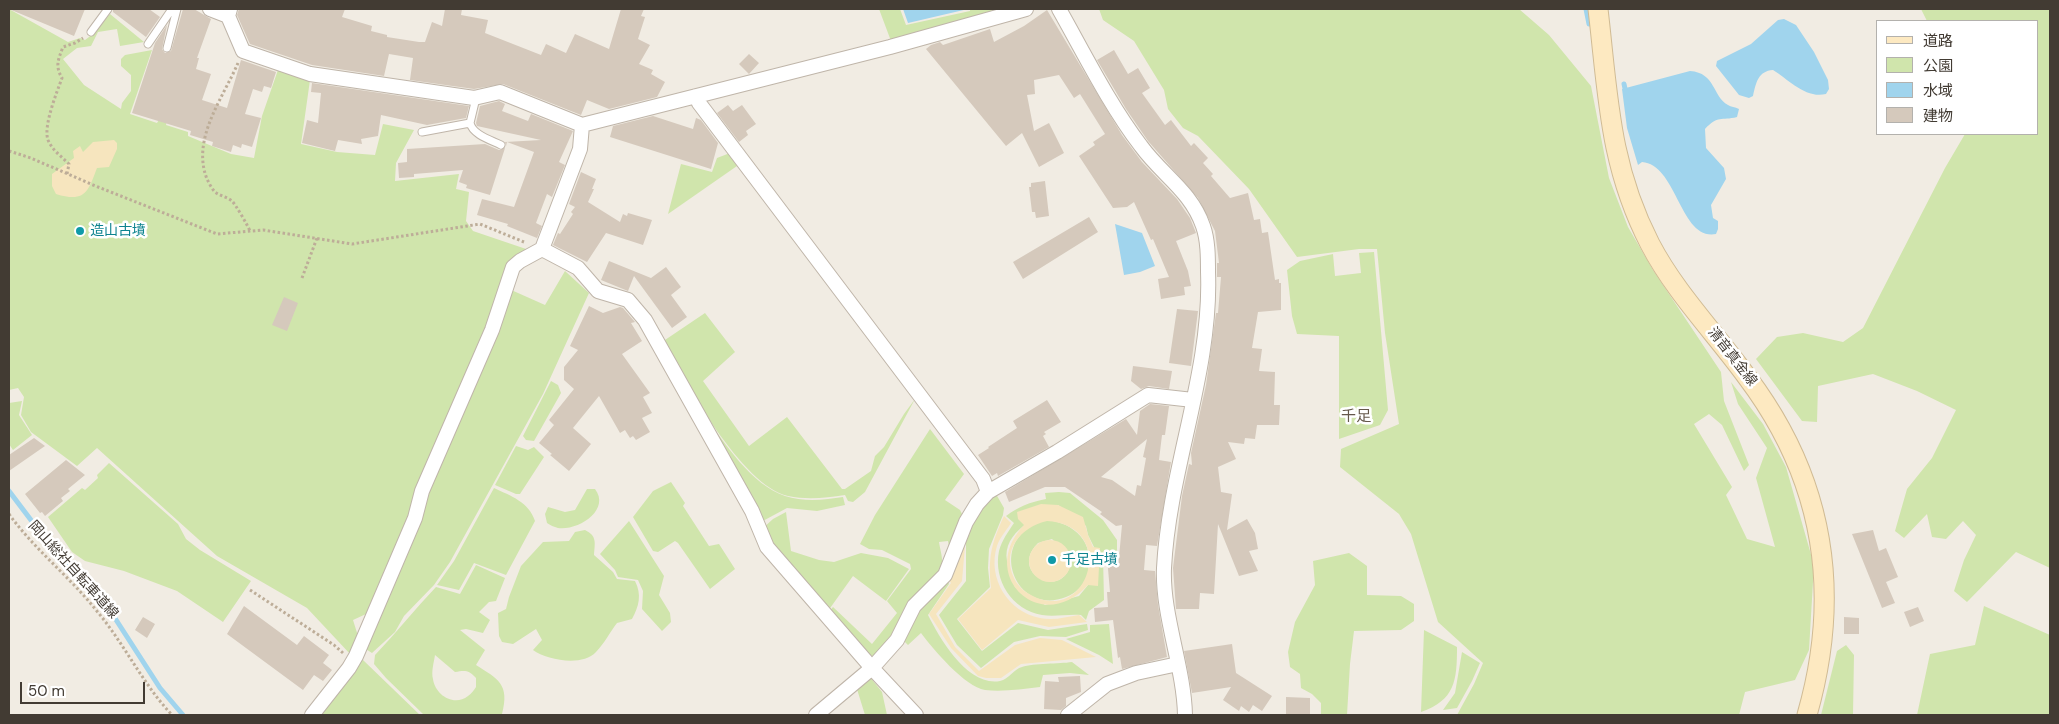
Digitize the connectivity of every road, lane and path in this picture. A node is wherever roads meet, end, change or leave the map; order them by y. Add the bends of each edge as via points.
1 (108, 9) edge
2 (172, 9) edge
3 (177, 9) edge
4 (210, 9) edge
5 (1026, 9) edge
6 (1060, 9) edge
7 (1598, 9) edge
8 (229, 12) edge
9 (91, 32) joint
10 (148, 44) dead end
11 (167, 48) dead end
12 (243, 51) junction
13 (696, 96) junction
14 (476, 98) junction
15 (470, 123) junction
16 (582, 125) junction
17 (422, 132) dead end
18 (501, 145) dead end
19 (9, 151) edge
20 (67, 174) junction
21 (250, 231) junction
22 (317, 238) junction
23 (526, 243) dead end
24 (542, 250) junction
25 (302, 278) dead end
26 (1193, 400) junction
27 (988, 492) junction
28 (9, 514) edge
29 (250, 590) dead end
30 (352, 662) junction
31 (1178, 664) junction
32 (872, 668) junction
33 (172, 715) edge
34 (312, 715) edge
35 (816, 715) edge
36 (916, 715) edge
37 (1068, 715) edge
38 (1185, 715) edge
39 (1807, 715) edge

1 - 9 lane
2 - 10 lane
3 - 11 lane
4 - 8 street
5 - 13 street
6 - 26 street via 1110,100 1140,146 1188,197 1204,230 1209,301
7 - 39 main road, 清音真金線 via 1608,108 1618,162 1636,214 1667,273 1767,404 1783,431 1811,500 1822,554 1825,616 1815,690
8 - 12 street
9 - 20 path via 63,48 58,60 57,68 62,78 48,124 48,139 69,164
12 - 14 street via 310,74
12 - 21 path via 212,115 203,157 209,183 215,192 232,201
13 - 16 street
13 - 27 street via 983,479
14 - 15 lane
14 - 16 street via 500,92
15 - 17 lane
15 - 18 lane via 476,132
16 - 24 street via 580,149
19 - 20 path
20 - 21 path via 217,234
21 - 22 path
22 - 23 path via 352,244 480,224
22 - 25 path
24 - 30 street via 513,267 492,330
24 - 32 street via 578,268 598,291 628,300 645,320 752,512 767,547
26 - 27 street via 1148,395
26 - 31 street via 1174,491 1164,569
27 - 32 street via 966,522 945,575 914,606 897,640
28 - 33 path, 岡山総社自転車道線 via 95,608 145,682
29 - 30 path via 334,645
30 - 34 street
31 - 37 street via 1136,673 1107,684
31 - 38 street
32 - 35 street
32 - 36 street

